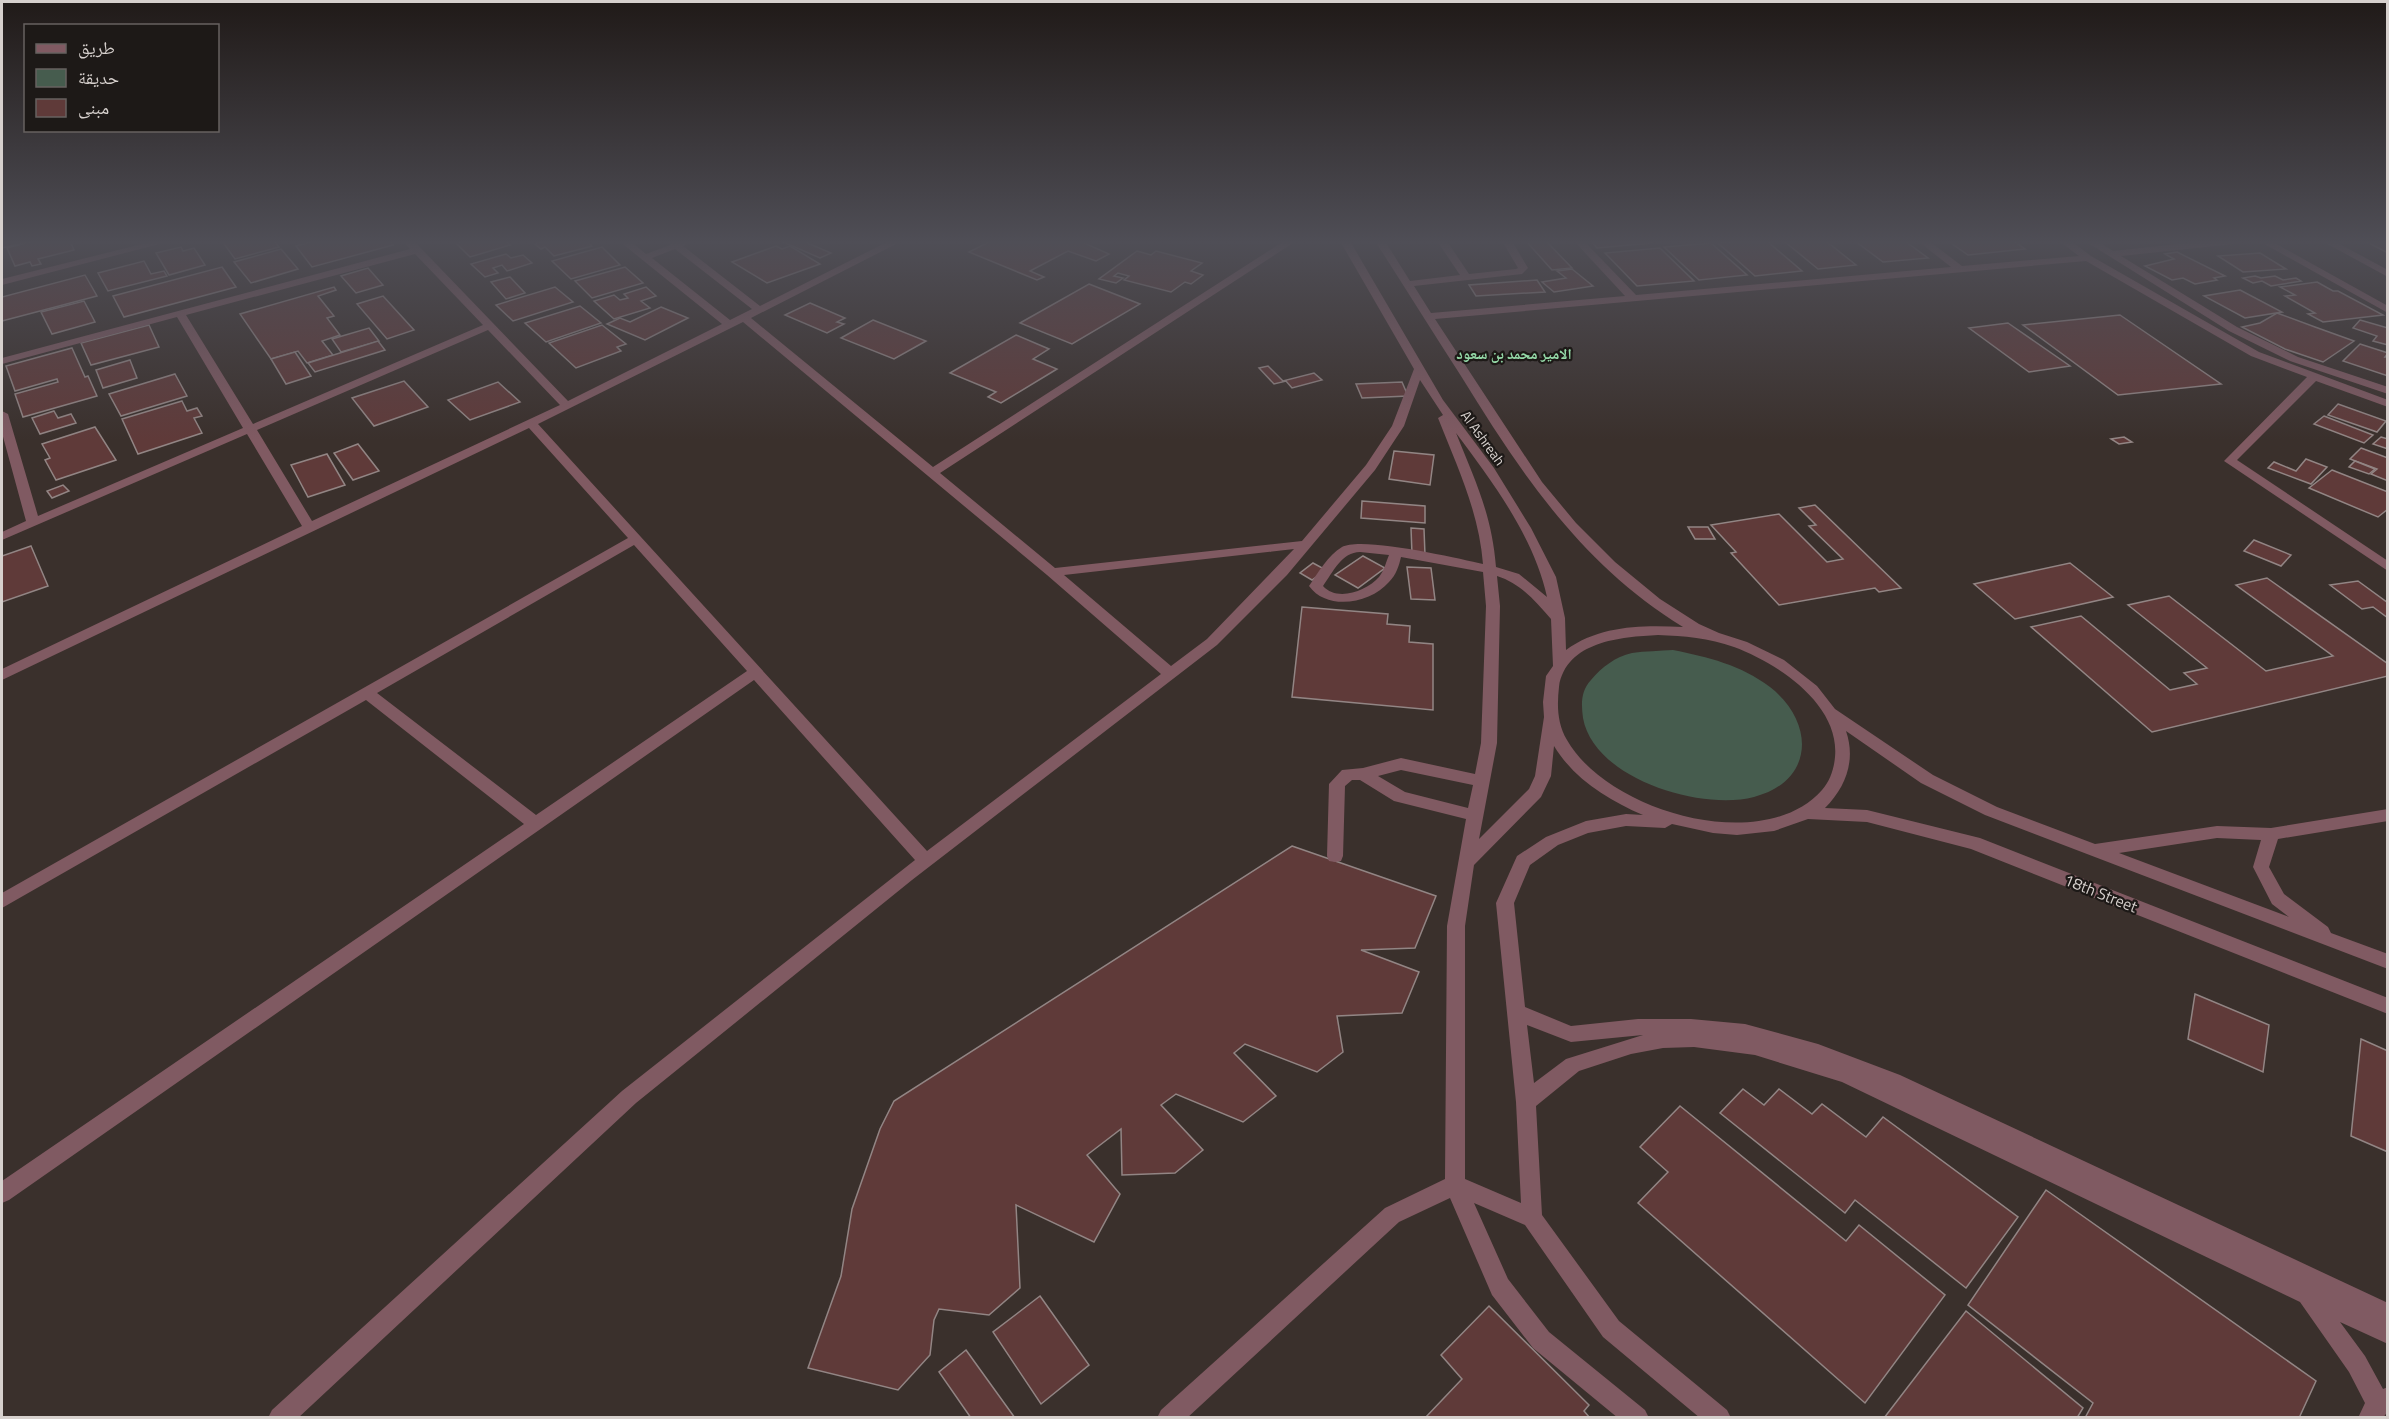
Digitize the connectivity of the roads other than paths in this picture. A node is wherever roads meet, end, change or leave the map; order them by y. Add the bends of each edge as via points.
1 (202, 307) edge
2 (471, 307) edge
3 (707, 307) edge
4 (762, 307) edge
5 (1189, 307) edge
6 (1383, 307) edge
7 (1422, 307) edge
8 (1528, 307) edge
9 (2174, 307) edge
10 (2198, 307) edge
11 (758, 309) joint
12 (180, 313) junction
13 (1428, 316) junction
14 (743, 317) junction
15 (728, 324) junction
16 (489, 326) junction
17 (2, 361) edge
18 (1419, 369) junction
19 (2313, 377) junction
20 (2388, 391) edge
21 (1438, 401) junction
22 (2388, 404) edge
23 (567, 406) junction
24 (2, 414) edge
25 (531, 423) junction
26 (250, 429) junction
27 (932, 473) junction
28 (33, 522) junction
29 (309, 527) junction
30 (2, 536) edge
31 (636, 539) junction
32 (1305, 544) junction
33 (1396, 553) junction
34 (2388, 567) edge
35 (1490, 569) junction
36 (1052, 572) junction
37 (1558, 618) junction
38 (1705, 634) junction
39 (1560, 665) junction
40 (756, 672) junction
41 (1171, 674) junction
42 (2, 675) edge
43 (367, 693) junction
44 (1831, 713) junction
45 (1550, 719) junction
46 (1363, 774) junction
47 (1481, 781) junction
48 (1806, 813) junction
49 (1474, 815) junction
50 (2388, 815) edge
51 (536, 824) junction
52 (1690, 824) junction
53 (2271, 834) junction
54 (2089, 850) junction
55 (1335, 856) dead end
56 (926, 860) junction
57 (1466, 862) junction
58 (2, 901) edge
59 (2336, 942) junction
60 (2388, 962) edge
61 (2388, 1006) edge
62 (1516, 1012) junction
63 (1526, 1102) junction
64 (1455, 1185) junction
65 (2, 1193) edge
66 (1532, 1218) junction
67 (2307, 1295) junction
68 (2388, 1315) edge
69 (2388, 1334) edge
70 (2379, 1406) edge
71 (279, 1418) edge
72 (1169, 1418) edge
73 (1637, 1418) edge
74 (1719, 1418) edge

1 - 12 street
2 - 16 street
3 - 15 street
4 - 11 street
5 - 27 street
6 - 18 street, Al Ashreah
7 - 13 street
8 - 13 street
9 - 19 street via 2255,354
10 - 20 street via 2294,358
11 - 14 street
12 - 17 street
12 - 26 street
13 - 38 street via 1521,463 1560,516 1611,566
14 - 15 street
14 - 27 street
15 - 23 street
16 - 23 street
16 - 26 street
18 - 21 street, Al Ashreah
18 - 32 street via 1398,426 1371,467
19 - 22 street
19 - 34 street via 2230,461
21 - 35 street via 1479,506
21 - 37 street, Al Ashreah via 1488,468 1525,528 1549,577
23 - 25 street
24 - 28 street
25 - 29 street
25 - 31 street
26 - 28 street
26 - 29 street
27 - 36 street
28 - 30 street
29 - 42 street
31 - 40 street
31 - 43 street
32 - 36 street
32 - 41 street via 1212,642
33 - 33 street via 1383,582 1358,595 1325,595 1316,586 1349,548
33 - 35 street
35 - 37 street via 1512,576
35 - 47 street via 1493,606 1489,743
36 - 41 street
37 - 39 street, Al Ashreah
38 - 39 street via 1671,629 1626,630 1600,637 1573,652
38 - 44 street via 1744,645 1782,666 1810,688
39 - 45 street via 1549,688
40 - 51 street
40 - 56 street
41 - 56 street
43 - 51 street
43 - 58 street
44 - 48 street via 1843,744 1842,772 1828,796
44 - 54 street via 1927,779 1991,811
45 - 52 street via 1565,750 1596,782 1650,812
45 - 57 street via 1543,776 1535,793
46 - 47 street via 1401,764
46 - 49 street via 1400,797
46 - 55 street via 1348,774 1337,784
47 - 49 street
48 - 52 street via 1757,828
48 - 61 street, 18th Street via 1867,816 1974,843
49 - 57 street
50 - 53 street
51 - 65 street
52 - 62 street via 1626,820 1586,827 1552,841 1523,861 1504,903
53 - 54 street via 2217,832
53 - 59 street via 2261,867 2278,899
54 - 59 street
56 - 71 street via 629,1097
57 - 64 street via 1456,926
59 - 60 street
62 - 63 street
62 - 68 street via 1571,1034 1638,1027 1690,1027 1745,1032 1818,1052 1893,1081
63 - 66 street
63 - 67 street via 1569,1067 1624,1046 1659,1038 1732,1042 1781,1051 1848,1075
64 - 66 street
64 - 72 street via 1392,1215
64 - 73 street via 1500,1287 1541,1340
66 - 74 street via 1611,1329
67 - 69 street
67 - 70 street via 2357,1364

